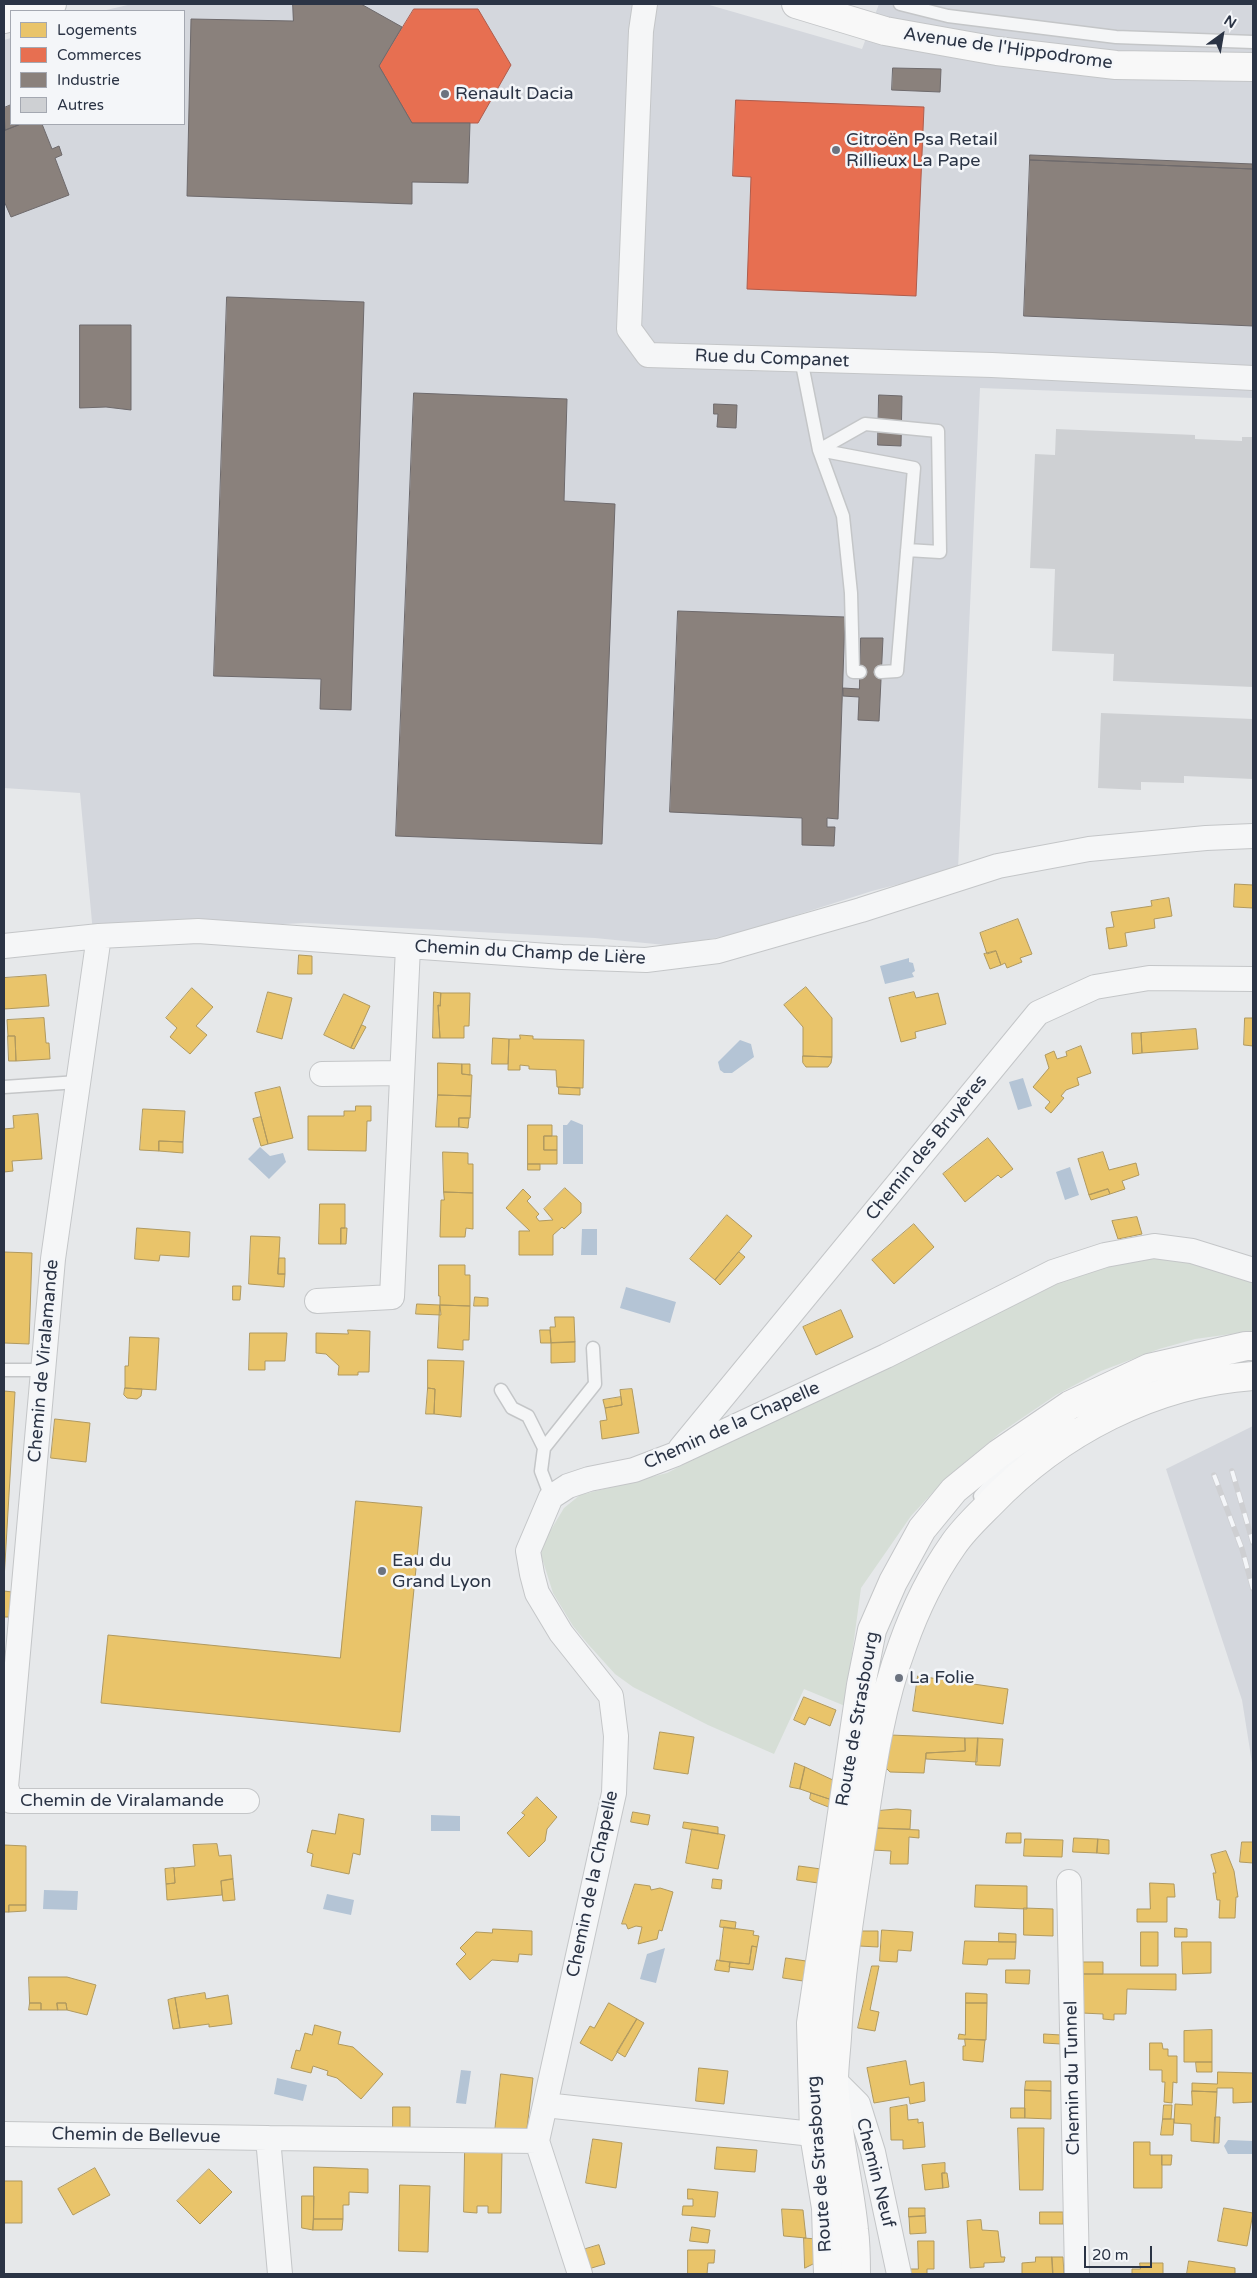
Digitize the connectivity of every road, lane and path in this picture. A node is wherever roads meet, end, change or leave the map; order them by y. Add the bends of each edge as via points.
1 (52, 4) edge
2 (644, 4) edge
3 (796, 4) edge
4 (900, 4) edge
5 (32, 10) edge
6 (1253, 42) edge
7 (1253, 68) edge
8 (801, 359) junction
9 (1253, 378) edge
10 (819, 450) junction
11 (907, 550) junction
12 (860, 672) dead end
13 (881, 672) dead end
14 (1253, 836) edge
15 (99, 936) junction
16 (4, 946) edge
17 (408, 947) junction
18 (1253, 979) edge
19 (402, 1073) junction
20 (322, 1074) dead end
21 (78, 1082) junction
22 (4, 1087) edge
23 (1253, 1270) edge
24 (317, 1301) dead end
25 (1253, 1346) edge
26 (592, 1348) dead end
27 (4, 1370) edge
28 (42, 1370) junction
29 (1188, 1373) dead end
30 (1253, 1376) edge
31 (501, 1390) dead end
32 (1127, 1394) dead end
33 (1084, 1413) dead end
34 (544, 1448) junction
35 (676, 1454) junction
36 (551, 1497) junction
37 (11, 1644) edge
38 (5, 1787) edge
39 (247, 1801) dead end
40 (1069, 1882) dead end
41 (834, 2080) junction
42 (545, 2105) junction
43 (4, 2134) edge
44 (827, 2136) junction
45 (268, 2138) junction
46 (537, 2141) junction
47 (280, 2274) edge
48 (580, 2274) edge
49 (828, 2274) edge
50 (844, 2274) edge
51 (856, 2274) edge
52 (900, 2274) edge
53 (1077, 2274) edge

1 - 5 main road
2 - 8 street, Rue du Companet via 629,329 648,355
3 - 7 main road, Avenue de l'Hippodrome via 886,31 997,51 1116,65
4 - 6 lane, Avenue de l'Hippodrome via 948,16 1116,37
8 - 9 street, Rue du Companet
8 - 10 lane
10 - 11 lane via 914,468
10 - 11 lane via 866,424 938,431 940,552
10 - 12 lane via 843,516 851,594 853,672
11 - 13 lane via 897,671
14 - 17 street, Chemin du Champ de Lière via 1089,849 998,866 718,951 646,960
15 - 16 street, Chemin du Champ de Lière
15 - 17 street, Chemin du Champ de Lière via 198,930
15 - 21 street, Chemin de Viralamande
17 - 19 street
18 - 35 street, Chemin des Bruyères via 1149,978 1095,987 1038,1013
19 - 20 street
19 - 24 street via 392,1297
21 - 22 lane
21 - 28 street, Chemin de Viralamande via 53,1259
23 - 35 street, Chemin de la Chapelle via 1192,1251 1154,1246 1105,1255 1045,1276 886,1356
25 - 44 main road, Route de Strasbourg via 1149,1368 1070,1405 998,1454 954,1490 922,1529 893,1582 872,1630 861,1685 811,2023
26 - 34 lane via 595,1384
27 - 28 lane
28 - 37 street, Chemin de Viralamande
29 - 32 lane via 1162,1379
30 - 41 main road, Route de Strasbourg via 1234,1377 1161,1394 1111,1414 1065,1441 1033,1463 980,1513 954,1544 931,1581 903,1642 880,1720 842,1976
31 - 34 lane via 512,1408 528,1416
33 - 44 lane via 1075,1416 1008,1465 949,1530 923,1570 901,1614 868,1717 823,2021 822,2080
34 - 36 lane via 541,1471
35 - 36 street, Chemin de la Chapelle via 634,1470 590,1478
36 - 42 street, Chemin de la Chapelle via 528,1551 537,1593 562,1633 611,1696 616,1736 614,1793
37 - 38 street, Chemin de Viralamande
38 - 39 street, Chemin de Viralamande via 11,1801
40 - 53 street, Chemin du Tunnel
41 - 44 main road, Route de Strasbourg
41 - 52 street, Chemin Neuf via 858,2104 873,2152
42 - 44 street
42 - 46 street, Chemin de la Chapelle
43 - 45 street, Chemin de Bellevue
44 - 49 main road, Route de Strasbourg
44 - 50 lane
44 - 51 main road, Route de Strasbourg via 854,2229
45 - 46 street
45 - 47 street
46 - 48 street

